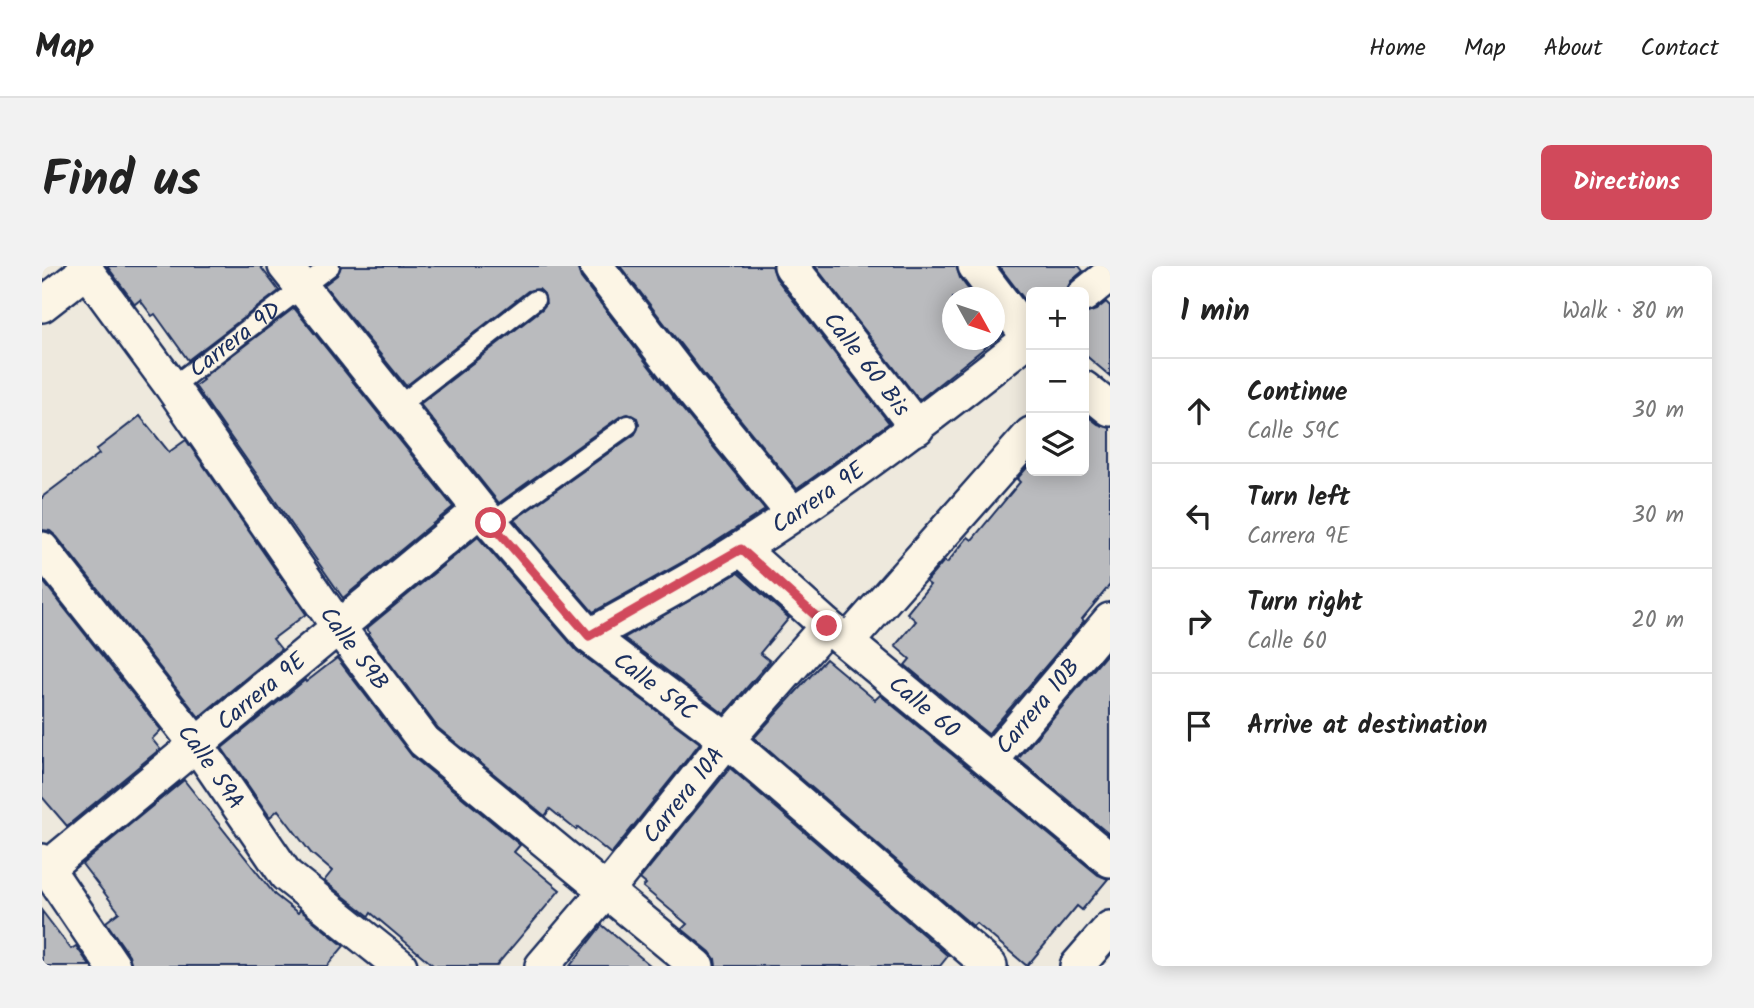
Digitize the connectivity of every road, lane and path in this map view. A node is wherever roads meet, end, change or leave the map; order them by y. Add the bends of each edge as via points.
1 (330, 266) edge
2 (596, 266) edge
3 (791, 266) edge
4 (975, 266) edge
5 (85, 268) edge
6 (1110, 274) edge
7 (294, 277) edge
8 (1089, 291) edge
9 (536, 300) dead end
10 (42, 305) edge
11 (1026, 332) edge
12 (1026, 343) edge
13 (172, 387) junction
14 (1089, 392) edge
15 (397, 407) junction
16 (1110, 409) edge
17 (628, 425) dead end
18 (917, 428) junction
19 (1026, 439) edge
20 (793, 514) junction
21 (485, 517) junction
22 (42, 549) edge
23 (741, 549) junction
24 (1110, 620) edge
25 (339, 628) junction
26 (838, 634) junction
27 (589, 636) junction
28 (727, 740) junction
29 (197, 745) junction
30 (991, 761) junction
31 (1110, 860) edge
32 (44, 867) edge
33 (607, 890) junction
34 (1110, 928) edge
35 (113, 966) edge
36 (400, 966) edge
37 (542, 966) edge
38 (697, 966) edge
39 (990, 966) edge
40 (1077, 966) edge

1 - 7 lane, Carrera 9D
2 - 20 street
3 - 18 street, Calle 60 Bis
4 - 11 street
5 - 10 street
5 - 13 street, Calle 59B
6 - 8 street
7 - 13 lane, Carrera 9D
7 - 15 street, Calle 59C
9 - 15 lane
12 - 18 street, Carrera 9E
13 - 25 street, Calle 59B
14 - 16 street
15 - 21 street, Calle 59C
17 - 21 lane
18 - 20 street, Carrera 9E
19 - 26 street, Carrera 10A
20 - 23 street, Carrera 9E
21 - 25 street, Carrera 9E
21 - 27 street, Calle 59C
22 - 29 street, Calle 59A
23 - 26 street, Calle 60
23 - 27 street, Carrera 9E
24 - 30 street, Carrera 10B
25 - 29 street, Carrera 9E
25 - 33 street, Calle 59B via 424,741
26 - 28 street, Carrera 10A
26 - 30 street, Calle 60
27 - 28 street, Calle 59C
28 - 33 street, Carrera 10A
28 - 39 street, Calle 59C
29 - 32 street, Carrera 9E
29 - 36 street, Calle 59A via 286,875
30 - 31 street, Calle 60
32 - 35 street
33 - 37 street, Carrera 10A
33 - 38 street, Calle 59B
34 - 40 street

